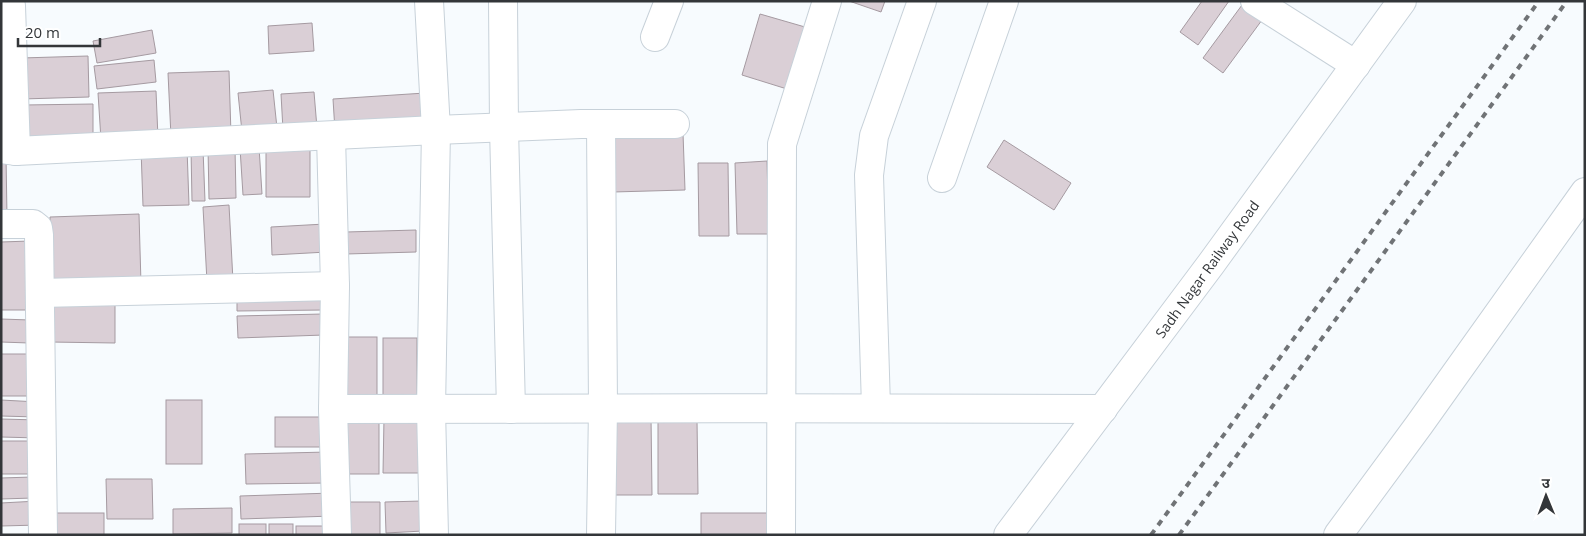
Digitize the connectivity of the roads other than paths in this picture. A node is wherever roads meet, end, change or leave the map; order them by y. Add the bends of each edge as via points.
1 (429, 1) edge
2 (503, 1) edge
3 (669, 1) edge
4 (827, 1) edge
5 (922, 1) edge
6 (1004, 1) edge
7 (1254, 1) edge
8 (1402, 1) edge
9 (11, 6) dead end
10 (656, 37) dead end
11 (1356, 65) junction
12 (601, 124) junction
13 (675, 124) dead end
14 (504, 128) junction
15 (436, 130) junction
16 (331, 136) junction
17 (9, 150) edge
18 (942, 178) dead end
19 (1585, 192) edge
20 (1, 224) edge
21 (335, 286) junction
22 (40, 293) junction
23 (876, 407) junction
24 (604, 408) junction
25 (333, 409) junction
26 (431, 409) junction
27 (511, 409) junction
28 (782, 409) junction
29 (1102, 409) junction
30 (43, 535) edge
31 (336, 535) edge
32 (434, 535) edge
33 (601, 535) edge
34 (781, 535) edge
35 (1008, 535) edge
36 (1338, 535) edge

1 - 15 street
2 - 14 street
3 - 10 street
4 - 28 street via 782,144
5 - 23 street via 870,155
6 - 18 street
7 - 11 street
8 - 11 street, Sadh Nagar Railway Road
9 - 17 street
11 - 29 street, Sadh Nagar Railway Road
12 - 13 street
12 - 14 street
12 - 24 street
14 - 15 street
14 - 27 street
15 - 16 street
15 - 26 street
16 - 17 street
16 - 21 street
19 - 36 street
20 - 22 street via 27,223 38,228
21 - 22 street
21 - 25 street
22 - 30 street
23 - 28 street
23 - 29 street
24 - 27 street
24 - 28 street
24 - 33 street
25 - 26 street
25 - 31 street
26 - 27 street
26 - 32 street
28 - 34 street
29 - 35 street, Sadh Nagar Railway Road

